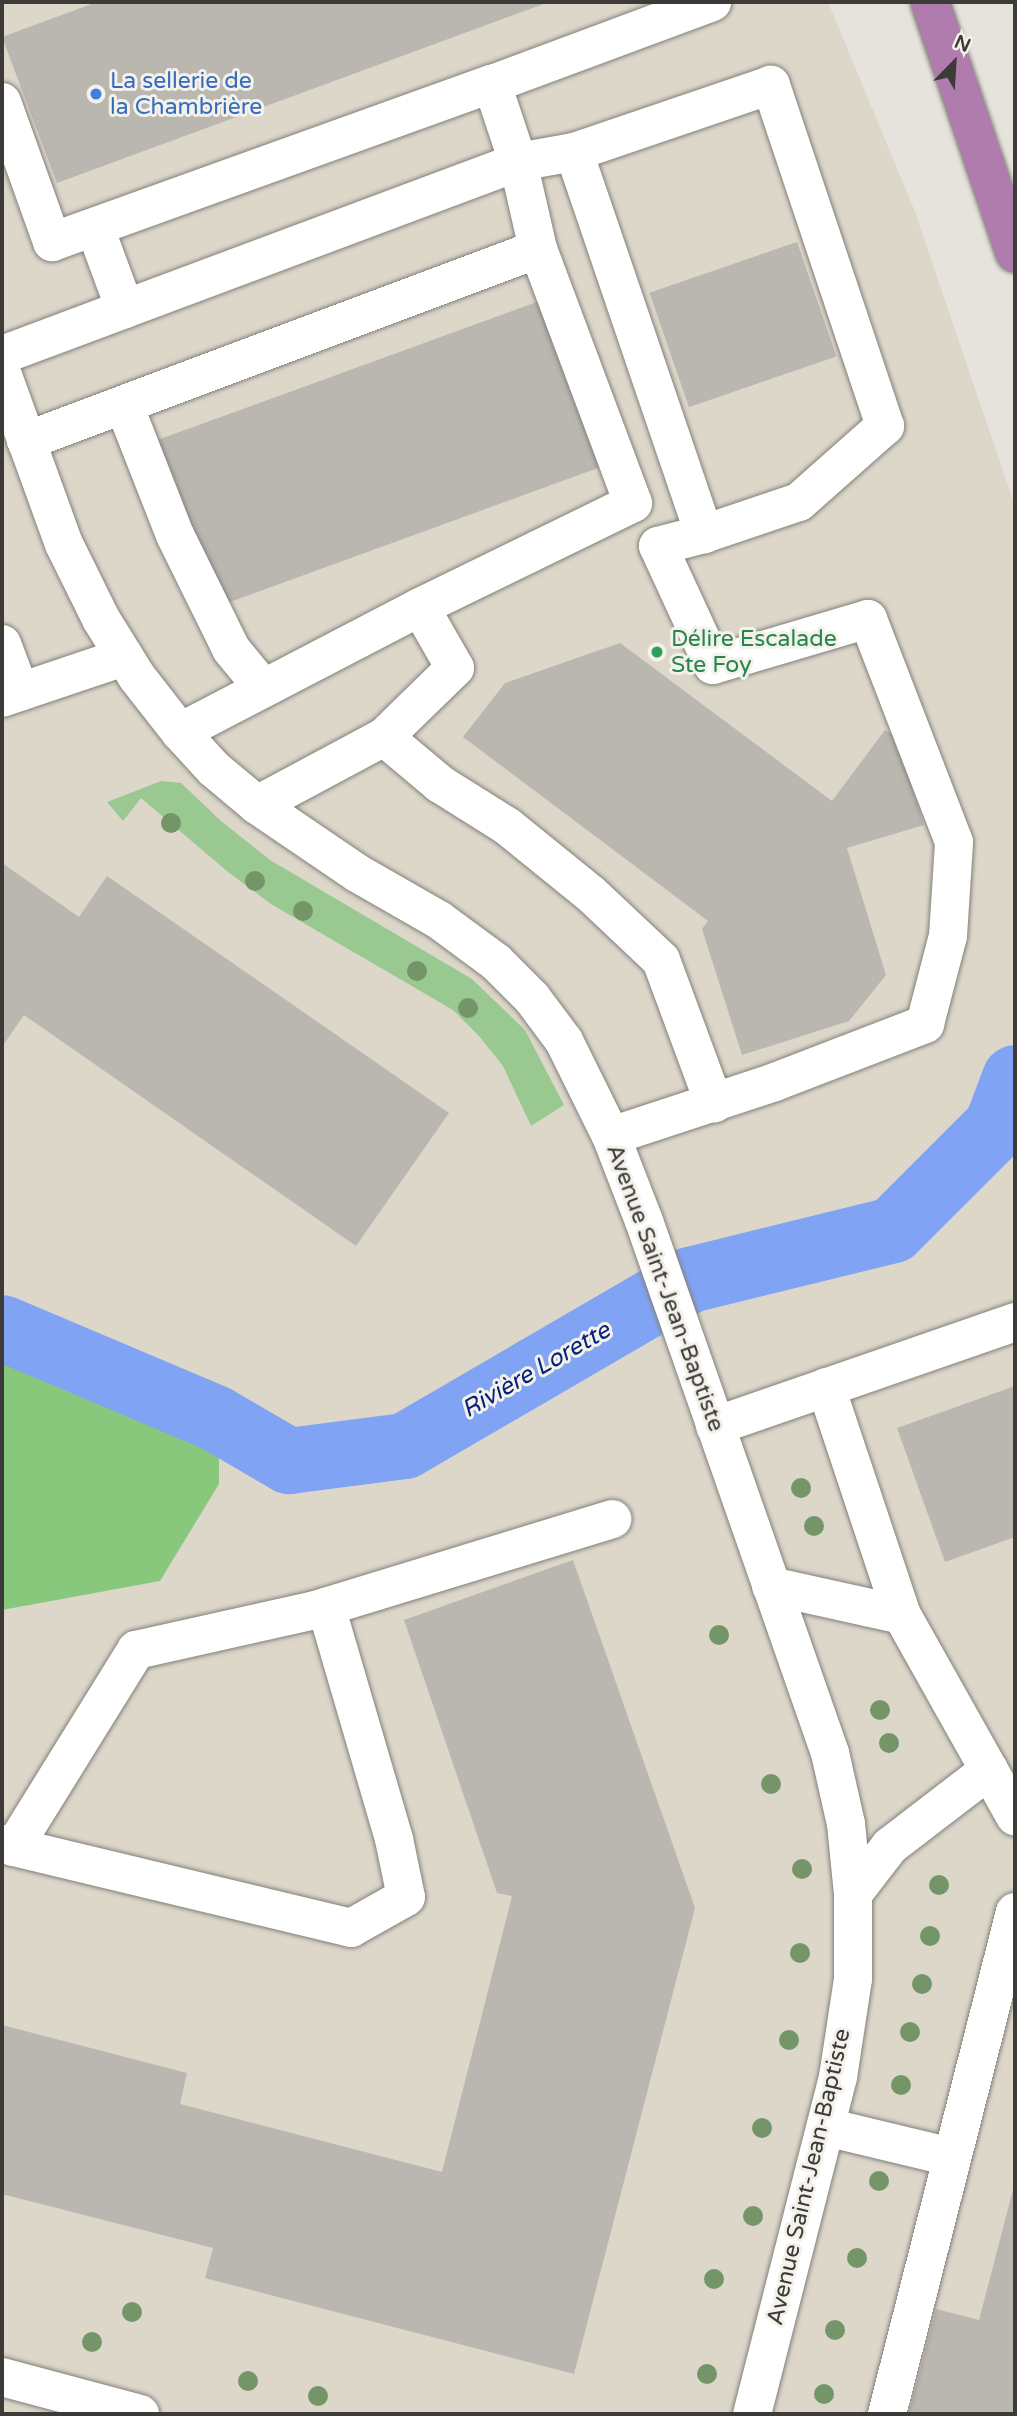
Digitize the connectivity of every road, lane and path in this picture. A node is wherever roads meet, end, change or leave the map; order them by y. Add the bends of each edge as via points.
1 (712, 2) edge
2 (905, 2) edge
3 (930, 2) edge
4 (492, 84) junction
5 (2, 103) edge
6 (575, 152) junction
7 (983, 161) junction
8 (518, 162) junction
9 (95, 228) junction
10 (538, 249) junction
11 (1015, 253) edge
12 (125, 309) junction
13 (2, 355) edge
14 (2, 373) edge
15 (124, 405) junction
16 (26, 441) junction
17 (633, 503) junction
18 (704, 534) junction
19 (658, 546) junction
20 (420, 607) junction
21 (2, 644) edge
22 (124, 657) junction
23 (263, 688) junction
24 (11, 695) edge
25 (180, 732) junction
26 (384, 737) junction
27 (257, 805) junction
28 (714, 1103) junction
29 (611, 1136) junction
30 (1015, 1322) edge
31 (826, 1387) junction
32 (715, 1426) junction
33 (612, 1519) dead end
34 (771, 1586) junction
35 (326, 1607) junction
36 (902, 1615) junction
37 (989, 1770) junction
38 (1015, 1816) edge
39 (8, 1846) edge
40 (853, 1894) junction
41 (1015, 1912) edge
42 (826, 2127) junction
43 (951, 2158) junction
44 (2, 2377) edge
45 (140, 2414) edge
46 (751, 2414) edge
47 (887, 2414) edge

1 - 4 street
2 - 7 highway
3 - 7 highway
4 - 8 street
4 - 9 street
5 - 9 street via 52,242
6 - 8 street
6 - 18 street
6 - 18 street via 771,85 885,426 799,502
7 - 11 highway
8 - 10 street
8 - 12 street
9 - 12 street
10 - 15 street
10 - 17 street
12 - 13 street
14 - 16 street, Avenue Saint-Jean-Baptiste
15 - 16 street
15 - 23 street via 175,535 230,649
16 - 22 street, Avenue Saint-Jean-Baptiste via 64,544
17 - 19 street
17 - 20 street
18 - 19 street
19 - 28 street via 713,664 868,620 954,842 948,936 925,1024
20 - 23 street
20 - 26 street via 455,668
21 - 24 street
22 - 24 street
22 - 25 street, Avenue Saint-Jean-Baptiste
23 - 25 street
25 - 27 street, Avenue Saint-Jean-Baptiste
26 - 27 street
26 - 28 street via 440,784 517,835 591,894 661,960
27 - 29 street, Avenue Saint-Jean-Baptiste via 356,873 439,920 496,962 532,998 564,1041
28 - 29 street
29 - 32 street, Avenue Saint-Jean-Baptiste
30 - 31 street
31 - 32 street
31 - 36 street
32 - 34 street, Avenue Saint-Jean-Baptiste
33 - 35 street
34 - 36 street
34 - 40 street, Avenue Saint-Jean-Baptiste via 830,1753 846,1824
35 - 39 street via 136,1650
35 - 39 street via 394,1839 406,1896 351,1928
36 - 37 street
37 - 38 street
37 - 40 street via 890,1846
40 - 42 street, Avenue Saint-Jean-Baptiste via 853,1979
41 - 43 street
42 - 43 street
42 - 46 street, Avenue Saint-Jean-Baptiste
43 - 47 street
44 - 45 street

